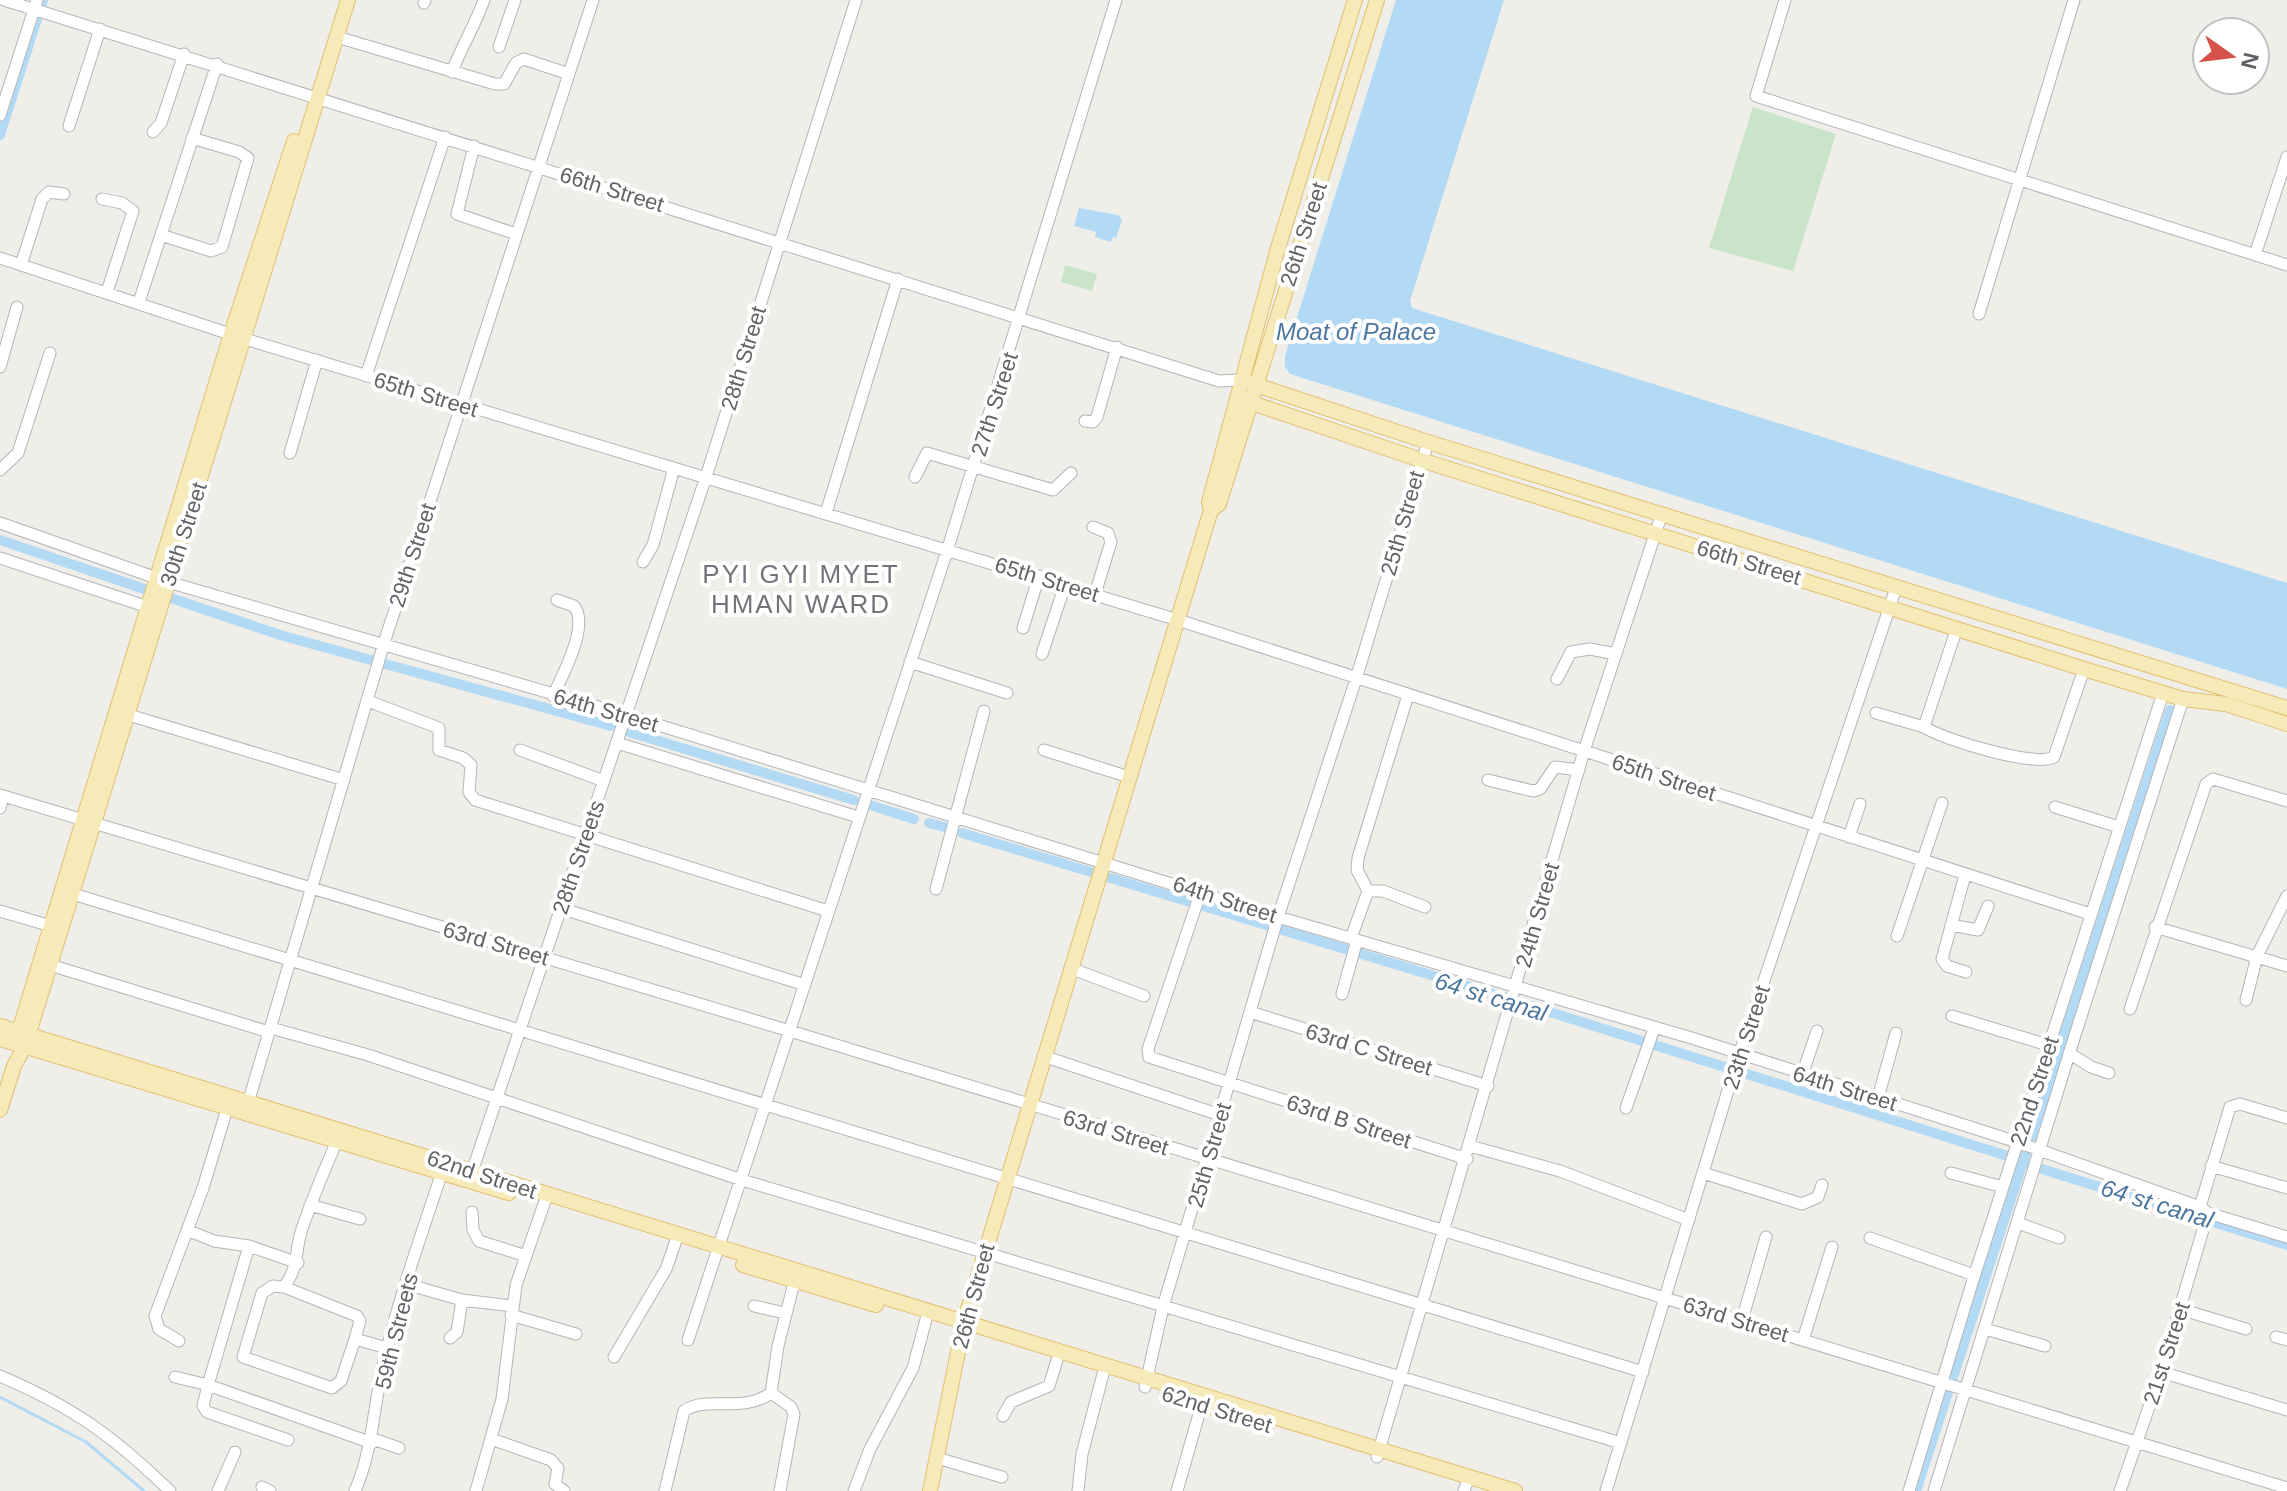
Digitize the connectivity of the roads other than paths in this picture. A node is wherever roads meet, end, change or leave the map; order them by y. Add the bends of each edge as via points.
1 (4, 0) edge
2 (340, 0) edge
3 (348, 0) edge
4 (484, 0) edge
5 (515, 0) edge
6 (593, 0) edge
7 (856, 0) edge
8 (1116, 0) edge
9 (1355, 0) edge
10 (1377, 0) edge
11 (1785, 0) edge
12 (2074, 0) edge
13 (41, 8) edge
14 (100, 29) junction
15 (337, 37) junction
16 (499, 47) dead end
17 (184, 54) junction
18 (217, 64) junction
19 (452, 72) junction
20 (569, 74) junction
21 (314, 94) junction
22 (0, 115) edge
23 (69, 126) dead end
24 (153, 132) dead end
25 (445, 137) junction
26 (192, 138) junction
27 (474, 146) junction
28 (2287, 157) edge
29 (539, 166) junction
30 (2020, 180) junction
31 (64, 194) dead end
32 (102, 199) dead end
33 (516, 234) junction
34 (161, 235) junction
35 (779, 241) junction
36 (2255, 255) junction
37 (0, 258) edge
38 (21, 265) junction
39 (2287, 265) edge
40 (898, 279) junction
41 (107, 292) junction
42 (139, 302) junction
43 (17, 307) dead end
44 (1979, 314) dead end
45 (1021, 316) junction
46 (238, 336) junction
47 (1117, 347) junction
48 (50, 353) dead end
49 (317, 360) junction
50 (0, 367) edge
51 (366, 376) junction
52 (1219, 381) junction
53 (1249, 382) junction
54 (1244, 400) junction
55 (461, 404) junction
56 (1085, 421) dead end
57 (1428, 442) junction
58 (290, 453) dead end
59 (1421, 460) junction
60 (974, 467) junction
61 (674, 468) junction
62 (0, 470) edge
63 (1071, 473) dead end
64 (706, 477) junction
65 (915, 477) dead end
66 (826, 513) junction
67 (1662, 513) junction
68 (0, 523) edge
69 (1093, 527) dead end
70 (1655, 533) junction
71 (948, 548) junction
72 (0, 558) edge
73 (643, 562) dead end
74 (1039, 576) junction
75 (1065, 585) junction
76 (1896, 588) junction
77 (158, 592) junction
78 (1095, 594) junction
79 (557, 600) dead end
80 (1890, 606) junction
81 (1178, 620) junction
82 (1023, 628) dead end
83 (1957, 628) junction
84 (384, 643) junction
85 (1042, 654) dead end
86 (1616, 654) junction
87 (910, 662) junction
88 (2084, 669) junction
89 (1356, 679) junction
90 (1557, 679) dead end
91 (1007, 693) dead end
92 (2163, 693) junction
93 (1408, 695) junction
94 (553, 696) junction
95 (2183, 699) junction
96 (368, 701) junction
97 (2287, 708) edge
98 (984, 711) dead end
99 (1876, 713) dead end
100 (129, 715) junction
101 (2287, 724) edge
102 (1924, 727) junction
103 (622, 729) junction
104 (520, 750) dead end
105 (1044, 750) dead end
106 (1584, 751) junction
107 (1579, 770) junction
108 (1129, 777) junction
109 (344, 780) junction
110 (1488, 780) dead end
111 (604, 781) junction
112 (1, 800) edge
113 (2287, 801) edge
114 (863, 802) junction
115 (1942, 803) dead end
116 (1860, 804) dead end
117 (2055, 807) dead end
118 (88, 824) junction
119 (954, 825) junction
120 (1816, 827) junction
121 (2119, 827) junction
122 (585, 837) junction
123 (1849, 837) junction
124 (1922, 862) junction
125 (1100, 870) junction
126 (1965, 875) junction
127 (314, 889) junction
128 (936, 889) dead end
129 (1368, 891) junction
130 (73, 894) junction
131 (2286, 899) edge
132 (1198, 900) junction
133 (1988, 906) dead end
134 (1425, 907) dead end
135 (560, 908) junction
136 (0, 911) edge
137 (828, 911) junction
138 (2090, 914) junction
139 (1276, 924) junction
140 (1951, 925) junction
141 (51, 926) junction
142 (2155, 927) junction
143 (1897, 936) dead end
144 (1354, 945) junction
145 (2257, 956) junction
146 (545, 957) junction
147 (290, 959) junction
148 (50, 965) junction
149 (2287, 966) edge
150 (1070, 968) junction
151 (1966, 972) dead end
152 (805, 985) junction
153 (1342, 994) dead end
154 (1514, 995) junction
155 (1144, 996) dead end
156 (2246, 1000) dead end
157 (2130, 1009) dead end
158 (1250, 1012) junction
159 (1952, 1016) dead end
160 (0, 1026) edge
161 (270, 1030) junction
162 (520, 1030) junction
163 (790, 1031) junction
164 (1817, 1031) dead end
165 (1896, 1033) dead end
166 (1652, 1037) junction
167 (0, 1039) edge
168 (22, 1039) junction
169 (2048, 1045) junction
170 (2069, 1053) junction
171 (1043, 1056) junction
172 (1737, 1064) junction
173 (2109, 1073) dead end
174 (1802, 1075) junction
175 (1230, 1083) junction
176 (1488, 1086) junction
177 (1878, 1098) junction
178 (497, 1100) junction
179 (766, 1105) junction
180 (1028, 1105) junction
181 (247, 1108) junction
182 (1626, 1108) dead end
183 (227, 1109) junction
184 (0, 1110) edge
185 (1220, 1115) junction
186 (2287, 1118) edge
187 (339, 1136) junction
188 (2018, 1145) junction
189 (1469, 1152) junction
190 (2037, 1157) junction
191 (1206, 1159) junction
192 (2211, 1166) junction
193 (442, 1172) junction
194 (1703, 1173) junction
195 (1951, 1173) dead end
196 (470, 1176) junction
197 (1005, 1177) junction
198 (742, 1180) junction
199 (1822, 1185) dead end
200 (2003, 1187) junction
201 (2287, 1188) edge
202 (545, 1199) junction
203 (310, 1205) junction
204 (472, 1212) dead end
205 (2205, 1216) junction
206 (360, 1219) dead end
207 (1689, 1220) junction
208 (2018, 1223) junction
209 (187, 1230) junction
210 (1187, 1232) junction
211 (1445, 1232) junction
212 (1766, 1237) dead end
213 (2287, 1237) edge
214 (1870, 1238) dead end
215 (2059, 1238) dead end
216 (677, 1239) junction
217 (249, 1246) junction
218 (1832, 1247) dead end
219 (717, 1252) junction
220 (984, 1252) junction
221 (526, 1256) junction
222 (298, 1263) junction
223 (1974, 1275) junction
224 (796, 1276) junction
225 (406, 1284) junction
226 (284, 1287) junction
227 (1665, 1298) junction
228 (462, 1300) junction
229 (1423, 1304) junction
230 (754, 1306) dead end
231 (1163, 1307) junction
232 (2180, 1309) junction
233 (512, 1310) junction
234 (785, 1313) junction
235 (926, 1316) junction
236 (1742, 1320) junction
237 (963, 1327) junction
238 (1985, 1329) junction
239 (2246, 1329) dead end
240 (576, 1334) dead end
241 (450, 1338) dead end
242 (355, 1339) junction
243 (688, 1340) dead end
244 (1803, 1340) junction
245 (179, 1341) dead end
246 (2045, 1346) dead end
247 (387, 1348) junction
248 (614, 1357) dead end
249 (1057, 1360) junction
250 (1643, 1372) junction
251 (2161, 1372) junction
252 (1103, 1374) junction
253 (0, 1376) edge
254 (175, 1377) dead end
255 (1400, 1378) junction
256 (1146, 1383) junction
257 (208, 1385) junction
258 (1953, 1387) junction
259 (771, 1393) junction
260 (1203, 1400) junction
261 (2287, 1410) edge
262 (1003, 1416) dead end
263 (491, 1439) junction
264 (288, 1440) dead end
265 (373, 1441) junction
266 (1621, 1443) junction
267 (2136, 1443) junction
268 (399, 1448) dead end
269 (235, 1452) dead end
270 (1378, 1453) junction
271 (937, 1458) junction
272 (1002, 1477) dead end
273 (1467, 1484) edge
274 (2287, 1488) edge
275 (170, 1491) edge
276 (218, 1491) edge
277 (355, 1491) edge
278 (476, 1491) edge
279 (564, 1491) edge
280 (665, 1491) edge
281 (780, 1491) edge
282 (854, 1491) edge
283 (930, 1491) edge
284 (1078, 1491) edge
285 (1177, 1491) edge
286 (1488, 1491) edge
287 (1515, 1491) edge
288 (1606, 1491) edge
289 (1909, 1491) edge
290 (1934, 1491) edge
291 (2120, 1491) edge

1 - 13 street, 66th Street
2 - 21 main road, 30th Street
3 - 15 main road, 30th Street
4 - 19 street
5 - 16 street
6 - 20 street, 29th Street
7 - 35 street, 28th Street
8 - 45 street, 27th Street
9 - 53 main road, 26th Street via 1293,195
10 - 53 main road, 26th Street
11 - 30 street via 1756,96
12 - 30 street
13 - 14 street, 66th Street
13 - 22 street
14 - 17 street, 66th Street
14 - 23 street
15 - 19 street
15 - 21 main road, 30th Street
17 - 18 street, 66th Street
17 - 24 street via 161,123
18 - 21 street, 66th Street
18 - 26 street
19 - 20 street via 504,84 524,59
20 - 29 street, 29th Street
21 - 25 street, 66th Street
21 - 46 main road, 30th Street
25 - 27 street, 66th Street
25 - 51 street
26 - 34 street
26 - 34 street via 248,158 222,247 211,251
27 - 29 street, 66th Street
27 - 33 street via 457,214
28 - 36 street
29 - 33 street, 29th Street
29 - 35 street, 66th Street
30 - 36 street
30 - 44 street
31 - 38 street via 49,192 42,199
32 - 41 street via 130,207 133,213
33 - 55 street, 29th Street
34 - 42 street
35 - 40 street, 66th Street
35 - 64 street, 28th Street
36 - 39 street
37 - 38 street, 65th Street
38 - 41 street, 65th Street
40 - 45 street, 66th Street
40 - 66 street
41 - 42 street, 65th Street
42 - 46 street, 65th Street
43 - 50 street
45 - 47 street, 66th Street
45 - 60 street, 27th Street
46 - 49 street, 65th Street
46 - 77 main road, 30th Street
47 - 52 street, 66th Street
47 - 56 street via 1097,417
48 - 62 street via 18,453
49 - 51 street, 65th Street
49 - 58 street
51 - 55 street, 65th Street
52 - 53 street, 66th Street
52 - 54 street, 66th Street
53 - 54 main road, 26th Street
53 - 57 main road, 66th Street
54 - 59 main road, 66th Street
54 - 81 main road, 26th Street via 1219,504 1211,510
55 - 61 street, 65th Street
55 - 84 street, 29th Street
57 - 59 street, 25th Street
57 - 67 main road, 66th Street
59 - 70 main road, 66th Street
59 - 89 street, 25th Street
60 - 63 street via 1053,490
60 - 65 street via 927,453
60 - 71 street, 27th Street
61 - 64 street, 65th Street
61 - 73 street via 653,545
64 - 66 street, 65th Street
64 - 103 street, 28th Street
66 - 71 street, 65th Street
67 - 70 street, 24th Street
67 - 76 main road, 66th Street
68 - 77 street
69 - 78 street via 1108,533 1111,542
70 - 80 main road, 66th Street
70 - 86 street, 24th Street
71 - 74 street, 65th Street
71 - 87 street, 27th Street
72 - 77 street, 64th Street
74 - 75 street, 65th Street
74 - 82 street
75 - 78 street, 65th Street
75 - 85 street
76 - 80 street, 23th Street
76 - 97 main road, 66th Street
77 - 84 street, 64th Street
77 - 100 main road, 30th Street
77 - 118 main road, 30th Street
78 - 81 street, 65th Street
79 - 94 street via 574,606 580,617 571,656
80 - 83 main road, 66th Street
80 - 120 street, 23th Street
81 - 89 street, 65th Street
81 - 108 main road, 26th Street
83 - 88 main road, 66th Street
83 - 102 street
84 - 94 street, 64th Street
84 - 96 street, 29th Street
86 - 90 street via 1571,652
86 - 106 street, 24th Street
87 - 91 street
87 - 114 street, 27th Street
88 - 92 main road, 66th Street
88 - 102 street via 2057,752 2049,760 1989,749
89 - 93 street, 65th Street
89 - 139 street, 25th Street
92 - 95 main road, 66th Street
92 - 121 street, 22nd Street
93 - 106 street, 65th Street
93 - 129 street via 1358,858 1357,870
94 - 103 street, 64th Street
95 - 101 main road, 66th Street via 2226,704
95 - 170 street, 22nd Street
96 - 109 street, 29th Street
96 - 122 street via 439,728 439,750 471,765 469,792 475,800
98 - 119 street
99 - 102 street
100 - 109 street
100 - 118 main road, 30th Street
103 - 111 street, 28th Streets
103 - 114 street, 64th Street
103 - 114 street
104 - 111 street
105 - 108 street
106 - 107 street, 24th Street
106 - 120 street, 65th Street
107 - 110 street via 1555,767 1533,791
107 - 154 street, 24th Street
108 - 125 main road, 26th Street
109 - 127 street, 29th Street
111 - 122 street, 28th Streets
112 - 118 street, 63rd Street
113 - 142 street via 2213,779 2206,784
114 - 119 street, 64th Street
114 - 137 street, 27th Street
115 - 124 street
116 - 123 street
117 - 121 street
118 - 127 street, 63rd Street
118 - 130 main road, 30th Street
118 - 141 main road, 30th Street
119 - 125 street, 64th Street
119 - 128 street
120 - 123 street, 65th Street
120 - 172 street, 23th Street
121 - 138 street, 22nd Street
122 - 135 street, 28th Streets
122 - 137 street
123 - 124 street, 65th Street
124 - 126 street, 65th Street
124 - 143 street
125 - 132 street, 64th Street
125 - 150 main road, 26th Street
126 - 138 street, 65th Street
126 - 140 street
127 - 146 street, 63rd Street
127 - 147 street, 29th Street
129 - 134 street via 1383,891
129 - 144 street
130 - 147 street
130 - 148 main road, 30th Street
131 - 145 street
132 - 139 street, 64th Street
132 - 175 street, 63rd B Street via 1148,1055
133 - 140 street via 1978,930
135 - 146 street, 28th Streets
135 - 152 street
136 - 141 street
137 - 152 street, 27th Street
138 - 169 street, 22nd Street
139 - 144 street, 64th Street
139 - 158 street, 25th Street
140 - 151 street via 1942,959
141 - 168 main road, 30th Street
142 - 145 street
142 - 157 street
144 - 153 street
144 - 154 street, 64th Street
145 - 149 street
145 - 156 street
146 - 162 street, 28th Streets
146 - 163 street, 63rd Street
147 - 161 street, 29th Street
147 - 162 street
148 - 161 street
148 - 168 main road, 30th Street
150 - 155 street
150 - 171 main road, 26th Street
152 - 163 street, 27th Street
154 - 166 street, 64th Street
154 - 176 street, 24th Street
158 - 175 street, 25th Street
158 - 176 street, 63rd C Street
159 - 169 street
160 - 168 main road, 62nd Street
161 - 178 street via 368,1055
161 - 181 street, 29th Street
162 - 178 street, 28th Streets
162 - 179 street
163 - 179 street, 27th Street
163 - 180 street, 63rd Street
164 - 174 street
165 - 177 street
166 - 172 street, 64th Street
166 - 182 street
167 - 168 main road, 62nd Street
168 - 181 main road, 62nd Street
168 - 183 main road, 62nd Street
168 - 184 main road, 30th Street
169 - 188 street, 22nd Street
170 - 173 street
170 - 190 street, 22nd Street
171 - 180 main road, 26th Street
171 - 185 street
172 - 174 street, 64th Street
172 - 194 street, 23th Street
174 - 177 street, 64th Street
175 - 185 street, 25th Street
175 - 189 street, 63rd B Street
176 - 189 street, 24th Street
177 - 188 street, 64th Street
178 - 196 street, 28th Streets
178 - 198 street
179 - 197 street
179 - 198 street, 27th Street
180 - 191 street, 63rd Street
180 - 197 main road, 26th Street
181 - 183 main road, 62nd Street
181 - 187 main road, 62nd Street
183 - 209 street
185 - 191 street, 25th Street
186 - 192 street, 21st Street via 2233,1104
187 - 193 main road, 62nd Street
187 - 196 main road, 62nd Street
187 - 203 street
188 - 190 street, 64th Street
188 - 200 street, 22nd Street
189 - 207 street, 63rd B Street via 1560,1171
189 - 211 street, 24th Street
190 - 205 street, 64th Street
190 - 208 street, 22nd Street
191 - 210 street, 25th Street
191 - 211 street, 63rd Street
192 - 201 street
192 - 205 street, 21st Street
193 - 196 main road, 62nd Street
193 - 225 street, 59th Streets
194 - 199 street via 1802,1204 1818,1197
194 - 207 street, 23th Street
195 - 200 street
196 - 202 main road
197 - 210 street
197 - 220 main road, 26th Street
198 - 219 street, 27th Street
198 - 220 street
200 - 223 street, 22nd Street
202 - 216 main road
202 - 221 street
203 - 206 street
203 - 222 street
204 - 221 street via 479,1241
205 - 213 street, 64th Street
205 - 232 street, 21st Street
207 - 227 street, 23th Street
208 - 215 street
208 - 238 street, 22nd Street
209 - 217 street
209 - 245 street via 155,1316 159,1329
210 - 229 street
210 - 231 street, 25th Street
211 - 227 street, 63rd Street
211 - 229 street, 24th Street
212 - 236 street
214 - 223 street
216 - 219 main road
216 - 248 street via 666,1269
217 - 222 street
217 - 257 street
218 - 244 street
219 - 224 main road
219 - 243 street, 27th Street
220 - 231 street
220 - 237 main road, 26th Street
221 - 233 street
222 - 226 street
223 - 258 street, 22nd Street
224 - 234 street
224 - 235 main road
225 - 228 street
225 - 247 street, 59th Streets
226 - 242 street via 357,1316
226 - 242 street via 262,1293 242,1353 245,1360 332,1388 341,1381
227 - 236 street, 63rd Street
227 - 250 street, 23th Street
228 - 233 street
228 - 241 street via 457,1332
229 - 250 street
229 - 255 street, 24th Street
230 - 234 street
231 - 255 street
231 - 256 street, 25th Street
232 - 239 street
232 - 251 street, 21st Street
233 - 240 street
233 - 263 street via 502,1399
234 - 259 street
235 - 237 main road
235 - 282 street via 913,1368
236 - 244 street, 63rd Street
237 - 249 main road, 62nd Street
237 - 256 main road
237 - 271 main road, 26th Street
238 - 246 street
238 - 258 street, 22nd Street
242 - 247 street
244 - 258 street, 63rd Street
247 - 265 street, 59th Streets
249 - 252 main road, 62nd Street
249 - 262 street via 1049,1386 1011,1402
250 - 266 street, 23th Street
251 - 261 street
251 - 267 street, 21st Street
252 - 256 main road, 62nd Street
252 - 284 street
253 - 275 street via 96,1424
254 - 257 street
255 - 266 street
255 - 270 street, 24th Street
256 - 260 main road, 62nd Street
257 - 264 street via 203,1406 207,1412
257 - 265 street
258 - 267 street, 63rd Street
258 - 289 street, 22nd Street
258 - 290 street, 22nd Street
259 - 280 street via 747,1405 700,1405 684,1411
259 - 281 street via 794,1414
260 - 270 main road, 62nd Street
260 - 285 street
263 - 278 street
263 - 279 street via 551,1460 558,1468 555,1484
265 - 268 street
265 - 277 street, 59th Streets
266 - 288 street, 23th Street
267 - 274 street, 63rd Street
267 - 291 street, 21st Street
269 - 276 street
270 - 273 main road, 62nd Street
271 - 272 street
271 - 283 main road, 26th Street
273 - 286 main road
273 - 287 main road

